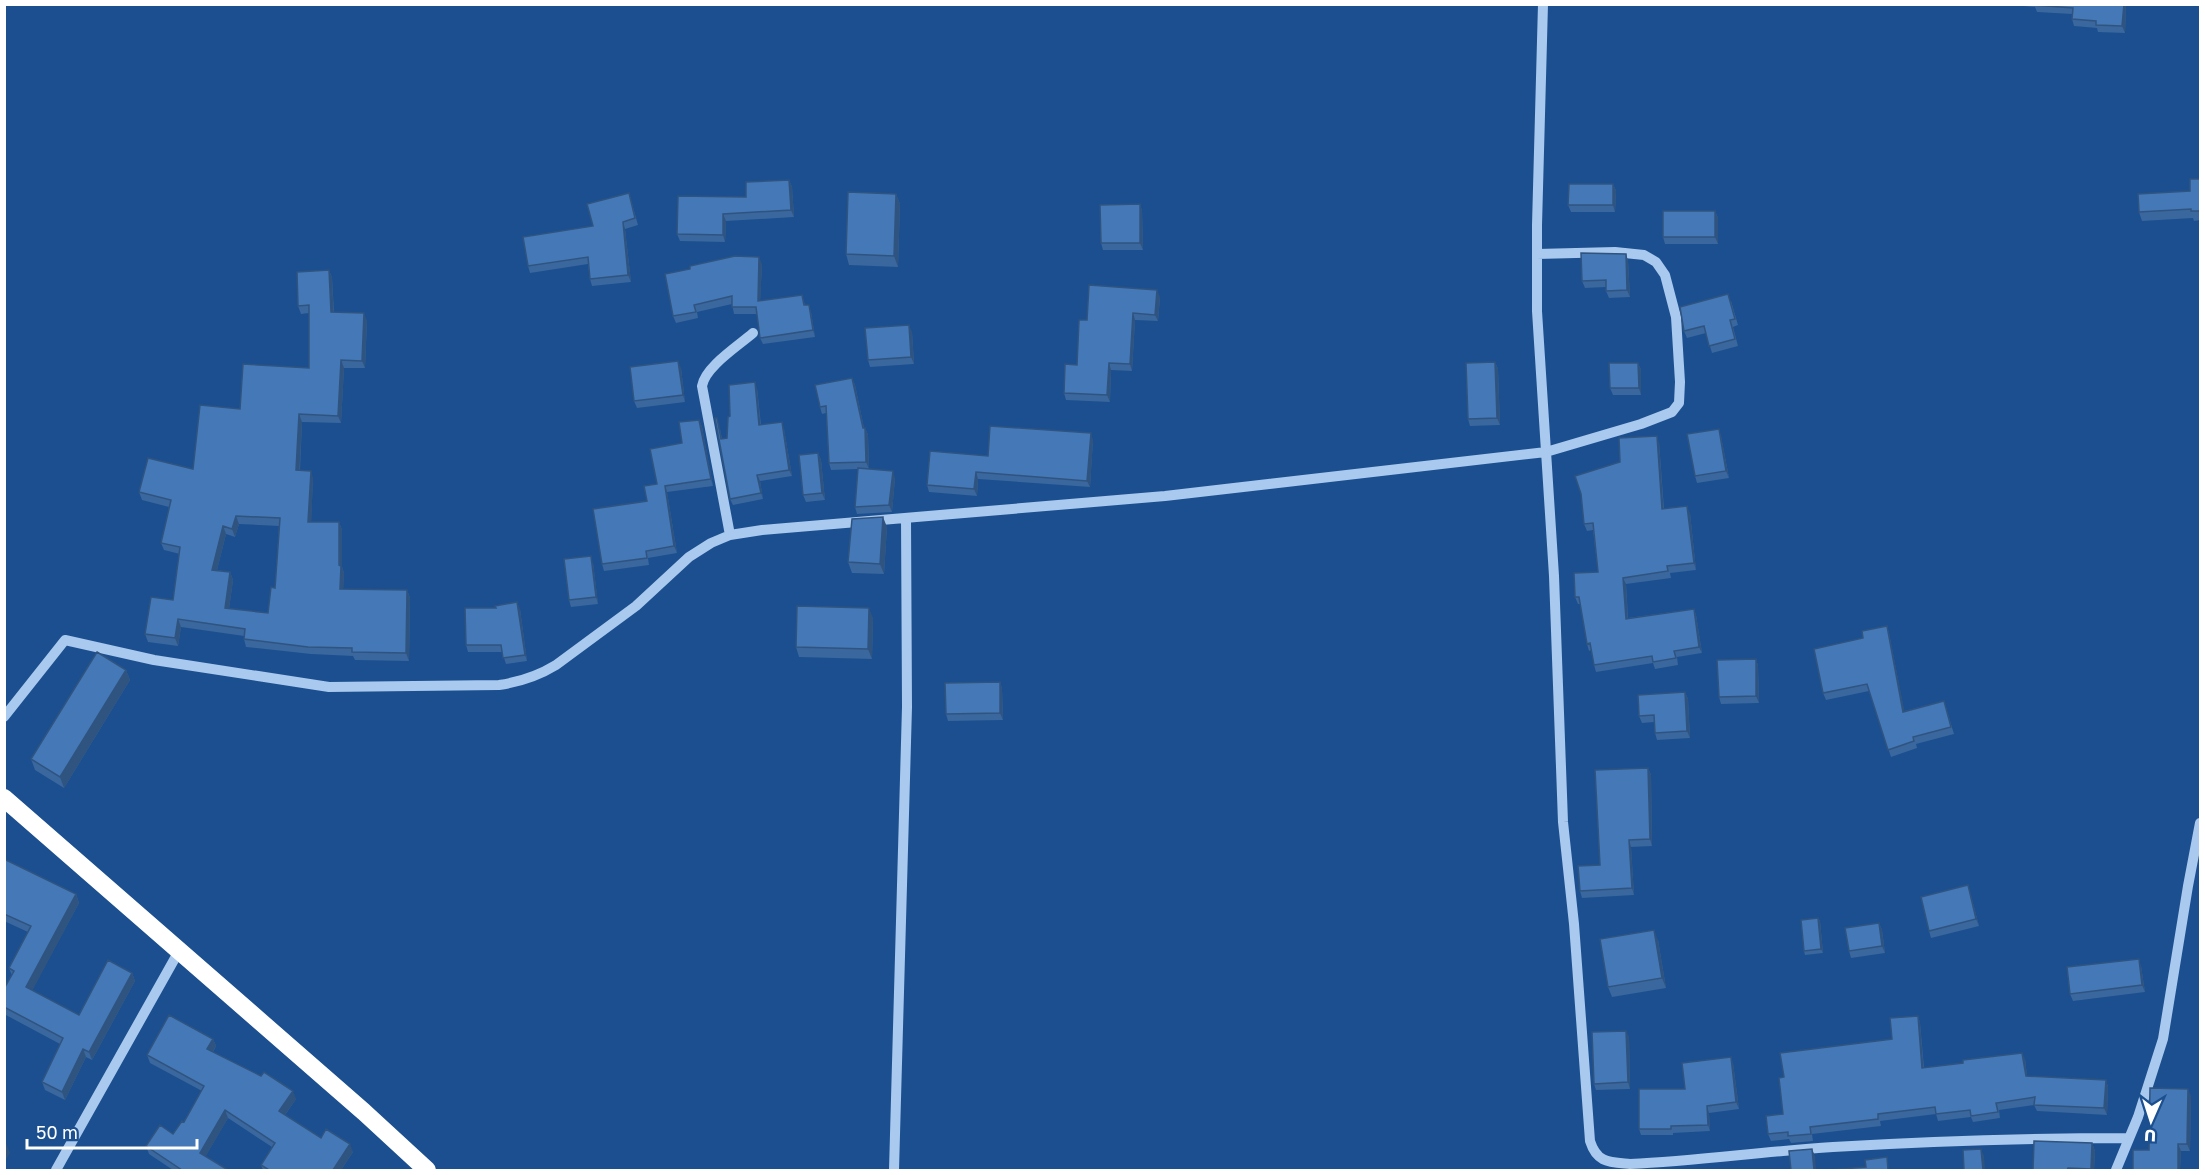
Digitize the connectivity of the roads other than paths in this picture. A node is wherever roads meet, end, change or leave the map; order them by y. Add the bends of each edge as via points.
1 (1543, 4) edge
2 (1537, 254) junction
3 (753, 333) dead end
4 (1546, 452) junction
5 (906, 518) junction
6 (730, 535) junction
7 (4, 717) edge
8 (4, 798) edge
9 (2200, 823) edge
10 (179, 951) junction
11 (2129, 1138) junction
12 (1603, 1165) edge
13 (56, 1170) edge
14 (427, 1170) edge
15 (894, 1170) edge
16 (2116, 1170) edge

1 - 2 street
2 - 4 street
2 - 4 street via 1615,252 1644,255 1656,262 1665,275 1676,317 1680,382 1679,403 1672,412
3 - 6 street via 719,361 703,378 702,386
4 - 5 street via 1165,496
4 - 12 street via 1563,822 1590,1142
5 - 6 street
5 - 15 street via 907,707
6 - 7 street via 689,557 588,643 544,673 526,680 499,685 329,687 154,660 65,640
8 - 10 highway
9 - 11 street via 2163,1039
10 - 13 street
10 - 14 highway
11 - 12 street via 1832,1147
11 - 16 street

